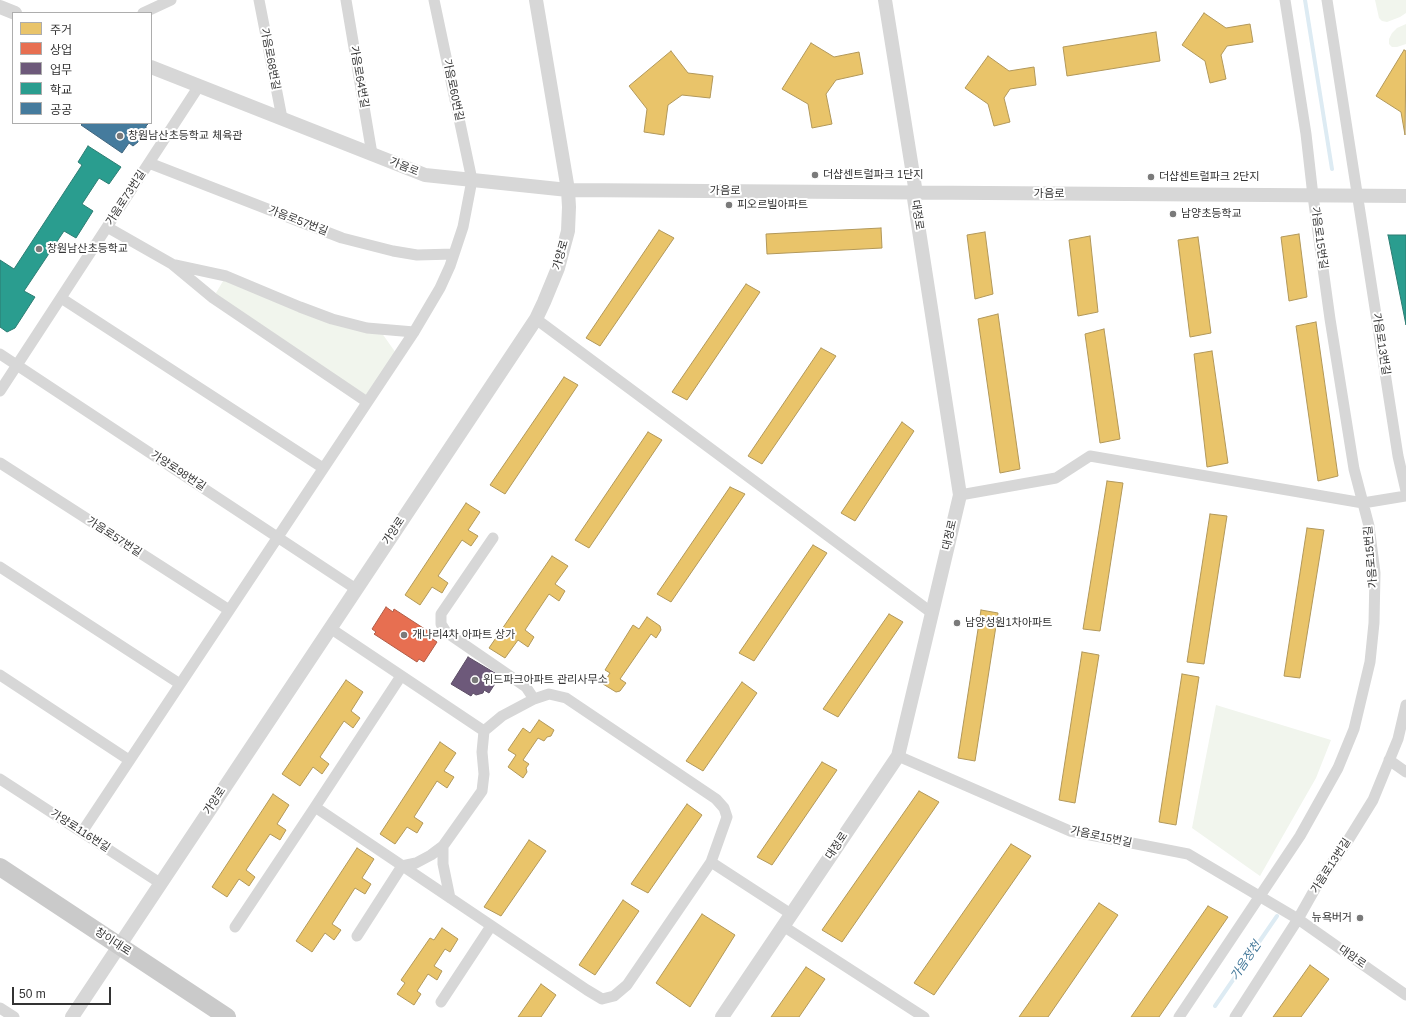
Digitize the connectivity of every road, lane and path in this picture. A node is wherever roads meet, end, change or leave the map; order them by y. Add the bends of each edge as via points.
1 (171, 0) edge
2 (259, 0) edge
3 (346, 0) edge
4 (434, 0) edge
5 (536, 0) edge
6 (885, 0) edge
7 (1285, 0) edge
8 (1327, 0) edge
9 (0, 7) edge
10 (12, 12) edge
11 (146, 12) edge
12 (152, 67) edge
13 (199, 86) junction
14 (282, 118) junction
15 (372, 154) junction
16 (149, 163) junction
17 (472, 180) junction
18 (568, 190) junction
19 (913, 192) junction
20 (1317, 195) junction
21 (1355, 196) junction
22 (1406, 196) edge
23 (107, 228) junction
24 (454, 254) junction
25 (172, 264) junction
26 (61, 298) junction
27 (536, 319) junction
28 (414, 332) junction
29 (0, 354) edge
30 (17, 365) junction
31 (0, 390) edge
32 (367, 402) junction
33 (0, 463) edge
34 (323, 468) junction
35 (1406, 491) edge
36 (960, 495) junction
37 (1406, 496) edge
38 (1363, 503) junction
39 (277, 537) junction
40 (493, 538) dead end
41 (0, 567) edge
42 (356, 589) junction
43 (229, 610) junction
44 (932, 613) junction
45 (330, 628) junction
46 (0, 675) edge
47 (401, 676) junction
48 (180, 684) junction
49 (534, 698) junction
50 (1406, 705) edge
51 (484, 731) junction
52 (898, 756) junction
53 (129, 760) junction
54 (1389, 760) junction
55 (1406, 772) edge
56 (0, 779) edge
57 (315, 807) junction
58 (82, 832) junction
59 (443, 846) junction
60 (711, 862) junction
61 (402, 866) junction
62 (0, 867) edge
63 (160, 883) junction
64 (1260, 896) junction
65 (450, 898) junction
66 (1298, 919) junction
67 (787, 920) junction
68 (492, 926) junction
69 (235, 927) dead end
70 (357, 936) dead end
71 (119, 946) junction
72 (1406, 995) edge
73 (441, 1002) dead end
74 (0, 1008) edge
75 (14, 1017) edge
76 (72, 1017) edge
77 (227, 1017) edge
78 (722, 1017) edge
79 (924, 1017) edge
80 (1179, 1017) edge
81 (1235, 1017) edge

1 - 11 street
2 - 14 street, 가음로68번길
3 - 15 street, 가음로64번길
4 - 17 street, 가음로60번길
5 - 18 street, 가양로
6 - 19 street, 대정로 via 915,187
7 - 20 street, 가음로15번길
8 - 21 street, 가음로13번길
9 - 10 street
12 - 13 street, 가음로
13 - 14 street, 가음로
13 - 16 street, 가음로73번길
14 - 15 street, 가음로
15 - 17 street, 가음로 via 425,175
16 - 23 street, 가음로73번길
16 - 24 street, 가음로57번길 via 342,238 418,255
17 - 18 street, 가음로
17 - 24 street via 463,227
18 - 19 street, 가음로
18 - 27 street, 가양로 via 568,231 558,268
19 - 20 street, 가음로
19 - 36 street, 대정로
20 - 21 street, 가음로
20 - 38 street, 가음로15번길 via 1330,320 1354,469
21 - 22 street, 가음로
21 - 35 street, 가음로13번길
23 - 25 street
23 - 26 street, 가음로73번길
24 - 28 street via 440,288
25 - 28 street via 226,276 332,319 367,328
25 - 32 street via 213,298
26 - 30 street, 가음로73번길
26 - 34 street
27 - 42 street, 가양로
27 - 44 street
28 - 32 street
29 - 30 street, 가양로98번길
30 - 31 street, 가음로73번길
30 - 39 street, 가양로98번길
32 - 34 street
33 - 43 street, 가음로57번길
34 - 39 street
36 - 38 street via 1056,478 1090,456
36 - 44 street, 대정로
37 - 38 street
38 - 64 street, 가음로15번길 via 1369,526 1375,573 1374,623 1370,662 1354,729 1338,768 1315,810
39 - 42 street, 가양로98번길
39 - 43 street
40 - 49 street via 441,614 440,624 446,632 526,687
41 - 48 street
42 - 45 street, 가양로
43 - 48 street
44 - 52 street, 대정로
45 - 47 street
45 - 63 street, 가양로
46 - 53 street
47 - 51 street
47 - 57 street
48 - 53 street
49 - 51 street via 502,716
49 - 60 street via 549,694 566,698 716,799 724,808 727,817
50 - 54 street, 가음로13번길 via 1398,738
51 - 59 street via 482,791
52 - 64 street, 가음로15번길 via 1070,831 1188,854
52 - 67 street, 대정로
53 - 58 street
54 - 55 street
54 - 66 street, 가음로13번길 via 1373,800 1320,880
56 - 58 street, 가양로116번길
57 - 61 street
57 - 69 street
58 - 63 street, 가양로116번길
59 - 61 street via 416,863
59 - 65 street via 443,864
60 - 67 street
60 - 68 street via 627,985 614,996 602,999
61 - 65 street
61 - 70 street
62 - 71 main road, 창이대로
63 - 71 street, 가양로
64 - 66 street, 대암로
64 - 80 street, 가음로15번길
65 - 68 street
66 - 72 street, 대암로
66 - 81 street, 가음로13번길
67 - 78 street, 대정로
67 - 79 street
68 - 73 street
71 - 76 street, 가양로
71 - 77 main road, 창이대로
74 - 75 street

